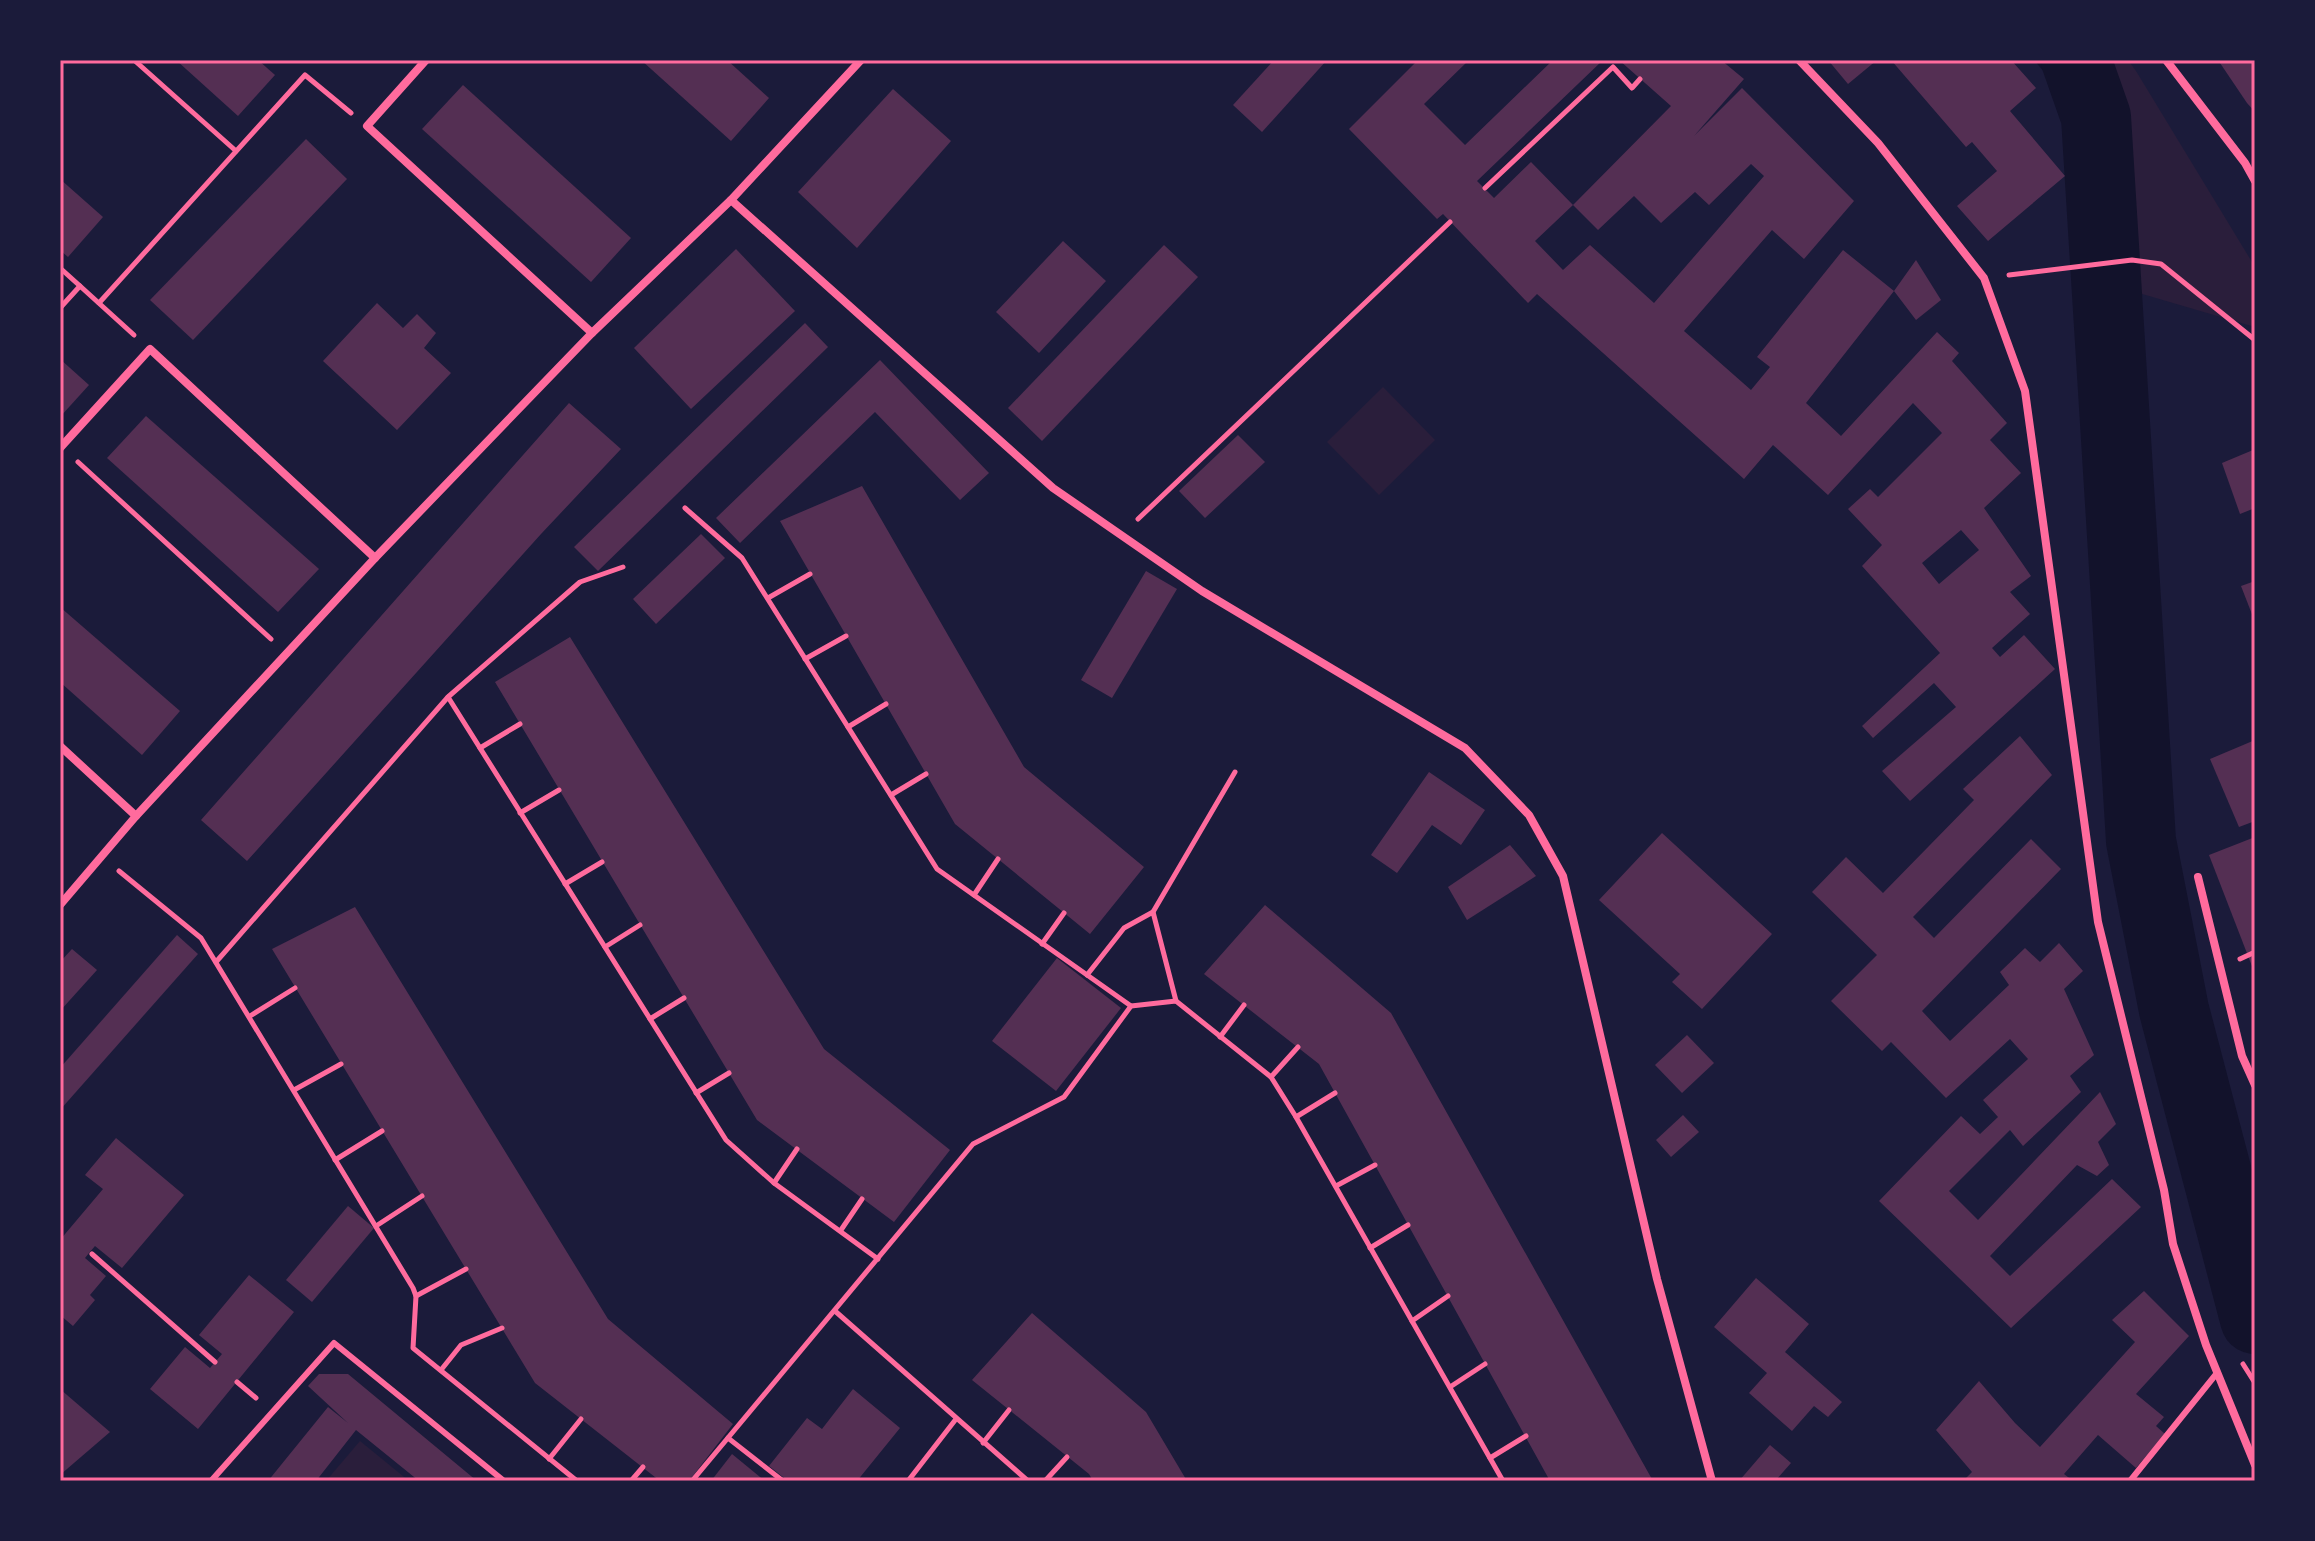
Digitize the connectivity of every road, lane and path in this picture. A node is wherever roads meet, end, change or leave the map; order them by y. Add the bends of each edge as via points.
1 (134, 60) edge
2 (426, 60) edge
3 (1799, 60) edge
4 (2166, 60) edge
5 (855, 62) edge
6 (1640, 79) dead end
7 (367, 126) junction
8 (236, 151) junction
9 (2255, 181) edge
10 (1485, 188) dead end
11 (731, 200) junction
12 (1450, 222) dead end
13 (60, 268) edge
14 (1984, 278) junction
15 (80, 286) junction
16 (99, 303) junction
17 (60, 308) edge
18 (592, 333) junction
19 (2255, 340) edge
20 (150, 349) junction
21 (61, 448) edge
22 (685, 508) dead end
23 (1120, 536) junction
24 (375, 558) junction
25 (623, 567) dead end
26 (810, 574) dead end
27 (768, 598) junction
28 (846, 636) dead end
29 (287, 653) junction
30 (805, 659) junction
31 (448, 697) junction
32 (886, 704) dead end
33 (520, 724) dead end
34 (848, 727) junction
35 (60, 746) edge
36 (480, 748) junction
37 (1235, 772) dead end
38 (926, 774) dead end
39 (559, 790) dead end
40 (891, 795) junction
41 (520, 813) junction
42 (136, 816) junction
43 (101, 858) junction
44 (998, 859) dead end
45 (602, 862) dead end
46 (2198, 877) dead end
47 (565, 884) junction
48 (974, 895) junction
49 (60, 905) edge
50 (1153, 912) junction
51 (1064, 913) dead end
52 (640, 925) dead end
53 (1042, 944) junction
54 (605, 947) junction
55 (216, 962) junction
56 (1087, 975) junction
57 (295, 988) dead end
58 (684, 998) dead end
59 (1176, 1001) junction
60 (1244, 1005) dead end
61 (1131, 1006) junction
62 (250, 1016) junction
63 (650, 1019) junction
64 (1220, 1037) junction
65 (1298, 1047) dead end
66 (341, 1064) dead end
67 (729, 1073) dead end
68 (1271, 1077) junction
69 (2255, 1085) edge
70 (294, 1090) junction
71 (696, 1093) junction
72 (1335, 1093) dead end
73 (1296, 1117) junction
74 (382, 1131) dead end
75 (797, 1149) dead end
76 (335, 1160) junction
77 (1375, 1165) dead end
78 (774, 1183) junction
79 (1336, 1186) junction
80 (422, 1196) dead end
81 (862, 1199) dead end
82 (1408, 1225) dead end
83 (376, 1226) junction
84 (841, 1230) junction
85 (1370, 1248) junction
86 (92, 1254) dead end
87 (878, 1259) junction
88 (466, 1269) dead end
89 (416, 1296) junction
90 (1448, 1296) dead end
91 (835, 1311) junction
92 (1412, 1321) junction
93 (502, 1328) dead end
94 (215, 1362) dead end
95 (1485, 1364) dead end
96 (441, 1370) junction
97 (2217, 1373) junction
98 (1450, 1387) junction
99 (1009, 1410) dead end
100 (581, 1419) dead end
101 (956, 1419) junction
102 (1526, 1436) dead end
103 (728, 1438) junction
104 (983, 1443) junction
105 (1067, 1457) dead end
106 (1490, 1458) junction
107 (549, 1459) junction
108 (2255, 1465) edge
109 (643, 1467) dead end
110 (211, 1481) edge
111 (504, 1481) edge
112 (577, 1481) edge
113 (631, 1481) edge
114 (692, 1481) edge
115 (783, 1481) edge
116 (908, 1481) edge
117 (1028, 1481) edge
118 (1045, 1481) edge
119 (1503, 1481) edge
120 (1712, 1481) edge
121 (2130, 1481) edge

1 - 8 path
2 - 7 street
3 - 14 street via 1878,143
4 - 9 street
5 - 11 street
6 - 10 path via 1632,88 1613,67
7 - 8 path via 305,75
7 - 18 street
8 - 16 path
11 - 18 street
11 - 23 street via 1053,488
12 - 23 path
13 - 15 path
14 - 19 path via 2132,260 2161,264
14 - 97 street via 2025,391 2098,922 2173,1244
15 - 16 path
15 - 17 path
16 - 20 path
18 - 24 street
20 - 21 street
20 - 24 street
21 - 29 path
22 - 27 path via 742,558
23 - 120 street via 1465,748 1529,815 1563,876 1657,1279
24 - 29 street
25 - 31 path via 580,582
26 - 27 path
27 - 30 path
28 - 30 path
29 - 42 street
30 - 34 path
31 - 36 path
31 - 55 path
32 - 34 path
33 - 36 path
34 - 40 path
35 - 42 street
36 - 41 path
37 - 50 path
38 - 40 path
39 - 41 path
40 - 48 path via 937,869
41 - 47 path
42 - 43 street
43 - 49 street
43 - 55 path via 201,938
44 - 48 path
45 - 47 path
46 - 69 street via 2242,1056
47 - 54 path
48 - 53 path
50 - 56 path via 1124,928
50 - 59 path
51 - 53 path
52 - 54 path
53 - 56 path
54 - 63 path
55 - 62 path
56 - 61 path
57 - 62 path
58 - 63 path
59 - 61 path
59 - 64 path
60 - 64 path
61 - 87 path via 1064,1097 973,1144
62 - 70 path
63 - 71 path
64 - 68 path
65 - 68 path
66 - 70 path
67 - 71 path
68 - 73 path
70 - 76 path
71 - 78 path via 726,1140
72 - 73 path
73 - 79 path
74 - 76 path
75 - 78 path
76 - 83 path
77 - 79 path
78 - 84 path
79 - 85 path
80 - 83 path
81 - 84 path
82 - 85 path
83 - 89 path
84 - 87 path
85 - 92 path
86 - 94 path
87 - 91 path
88 - 89 path
89 - 96 path via 413,1348
90 - 92 path
91 - 101 path
91 - 103 path
92 - 98 path
93 - 96 path via 461,1345
95 - 98 path
96 - 107 path
97 - 108 street
97 - 121 lane
98 - 106 path
99 - 104 path
100 - 107 path
101 - 104 path
101 - 116 path
102 - 106 path
103 - 114 path
103 - 115 path
104 - 117 path
105 - 118 path
106 - 119 path
107 - 112 path
109 - 113 path
110 - 111 lane via 334,1343

